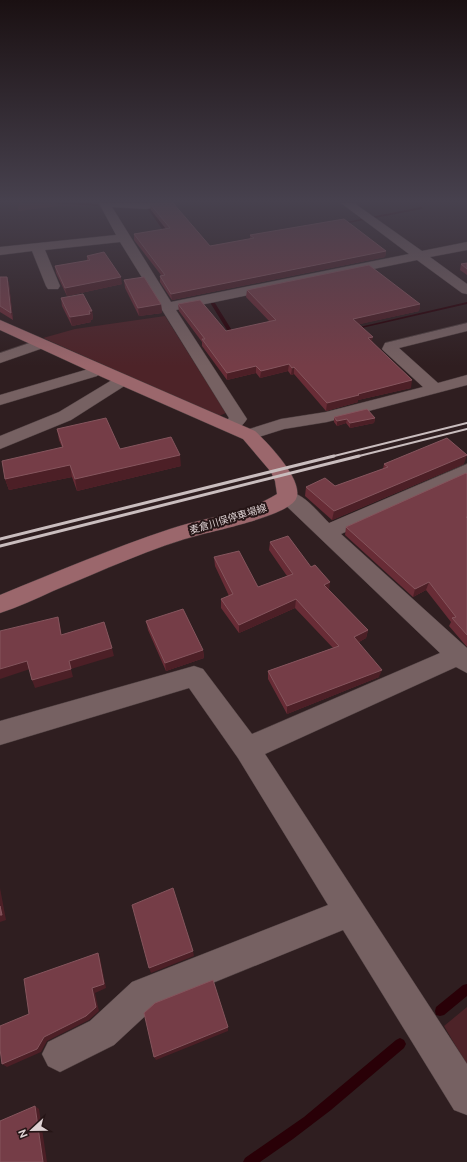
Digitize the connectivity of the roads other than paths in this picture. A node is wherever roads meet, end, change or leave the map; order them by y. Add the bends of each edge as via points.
1 (41, 257) edge
2 (136, 257) edge
3 (407, 257) edge
4 (421, 257) edge
5 (53, 286) dead end
6 (467, 290) edge
7 (168, 307) junction
8 (0, 324) edge
9 (467, 327) edge
10 (41, 344) junction
11 (0, 358) edge
12 (96, 369) junction
13 (123, 380) junction
14 (467, 380) edge
15 (434, 388) junction
16 (0, 400) edge
17 (231, 426) junction
18 (250, 435) junction
19 (0, 443) edge
20 (467, 470) edge
21 (287, 497) junction
22 (326, 532) junction
23 (0, 604) edge
24 (462, 660) edge
25 (0, 734) edge
26 (247, 750) junction
27 (349, 912) junction
28 (60, 1054) dead end
29 (467, 1096) edge

1 - 5 street
2 - 7 street
3 - 7 street
4 - 6 street
7 - 17 street via 238,419
8 - 10 main road
9 - 15 street via 390,346 390,349
10 - 11 street
10 - 12 main road
12 - 13 main road
12 - 16 street via 91,373
13 - 17 main road
13 - 19 street via 65,416
14 - 15 street
15 - 18 street via 327,417 281,424
17 - 18 main road
18 - 21 main road via 261,445 278,470 288,488
20 - 22 street
21 - 22 street
21 - 23 main road, 麦倉川俣停車場線 via 263,509 179,533
22 - 24 street
24 - 26 street
25 - 26 street via 194,676
26 - 27 street
27 - 28 street via 144,994 102,1033
27 - 29 street

